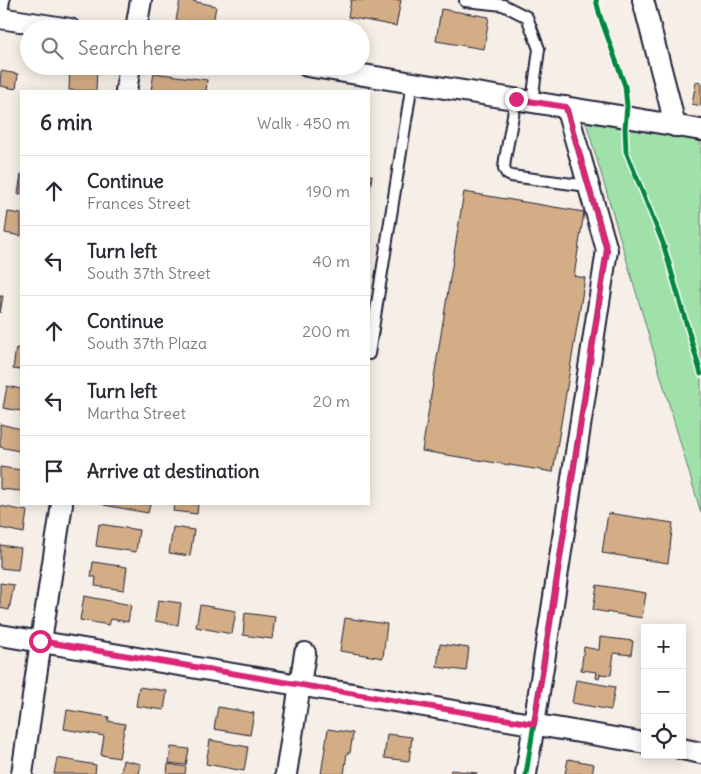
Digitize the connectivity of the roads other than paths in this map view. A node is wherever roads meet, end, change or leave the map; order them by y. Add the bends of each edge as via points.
1 (141, 0) edge
2 (643, 0) edge
3 (465, 1) dead end
4 (1, 15) edge
5 (26, 20) edge
6 (138, 20) edge
7 (129, 75) edge
8 (363, 75) edge
9 (412, 83) junction
10 (126, 90) edge
11 (524, 101) junction
12 (566, 107) junction
13 (674, 126) junction
14 (701, 130) edge
15 (588, 186) junction
16 (370, 348) edge
17 (62, 505) edge
18 (0, 635) edge
19 (40, 641) junction
20 (305, 653) dead end
21 (300, 686) junction
22 (534, 724) junction
23 (641, 742) edge
24 (686, 750) edge
25 (701, 752) edge
26 (22, 774) edge
27 (286, 774) edge
28 (526, 774) edge

1 - 6 street
2 - 13 street
3 - 11 lane via 504,5 527,17 539,49
4 - 5 street
7 - 10 street
8 - 9 street
9 - 11 street
9 - 16 lane
11 - 12 street
11 - 15 lane via 505,159 507,174
12 - 13 street
12 - 15 street
13 - 14 street
15 - 22 street via 607,250
17 - 19 street
18 - 19 street
19 - 21 street
19 - 26 street
20 - 21 street
21 - 22 street
21 - 27 street
22 - 23 street
22 - 28 street
24 - 25 street

